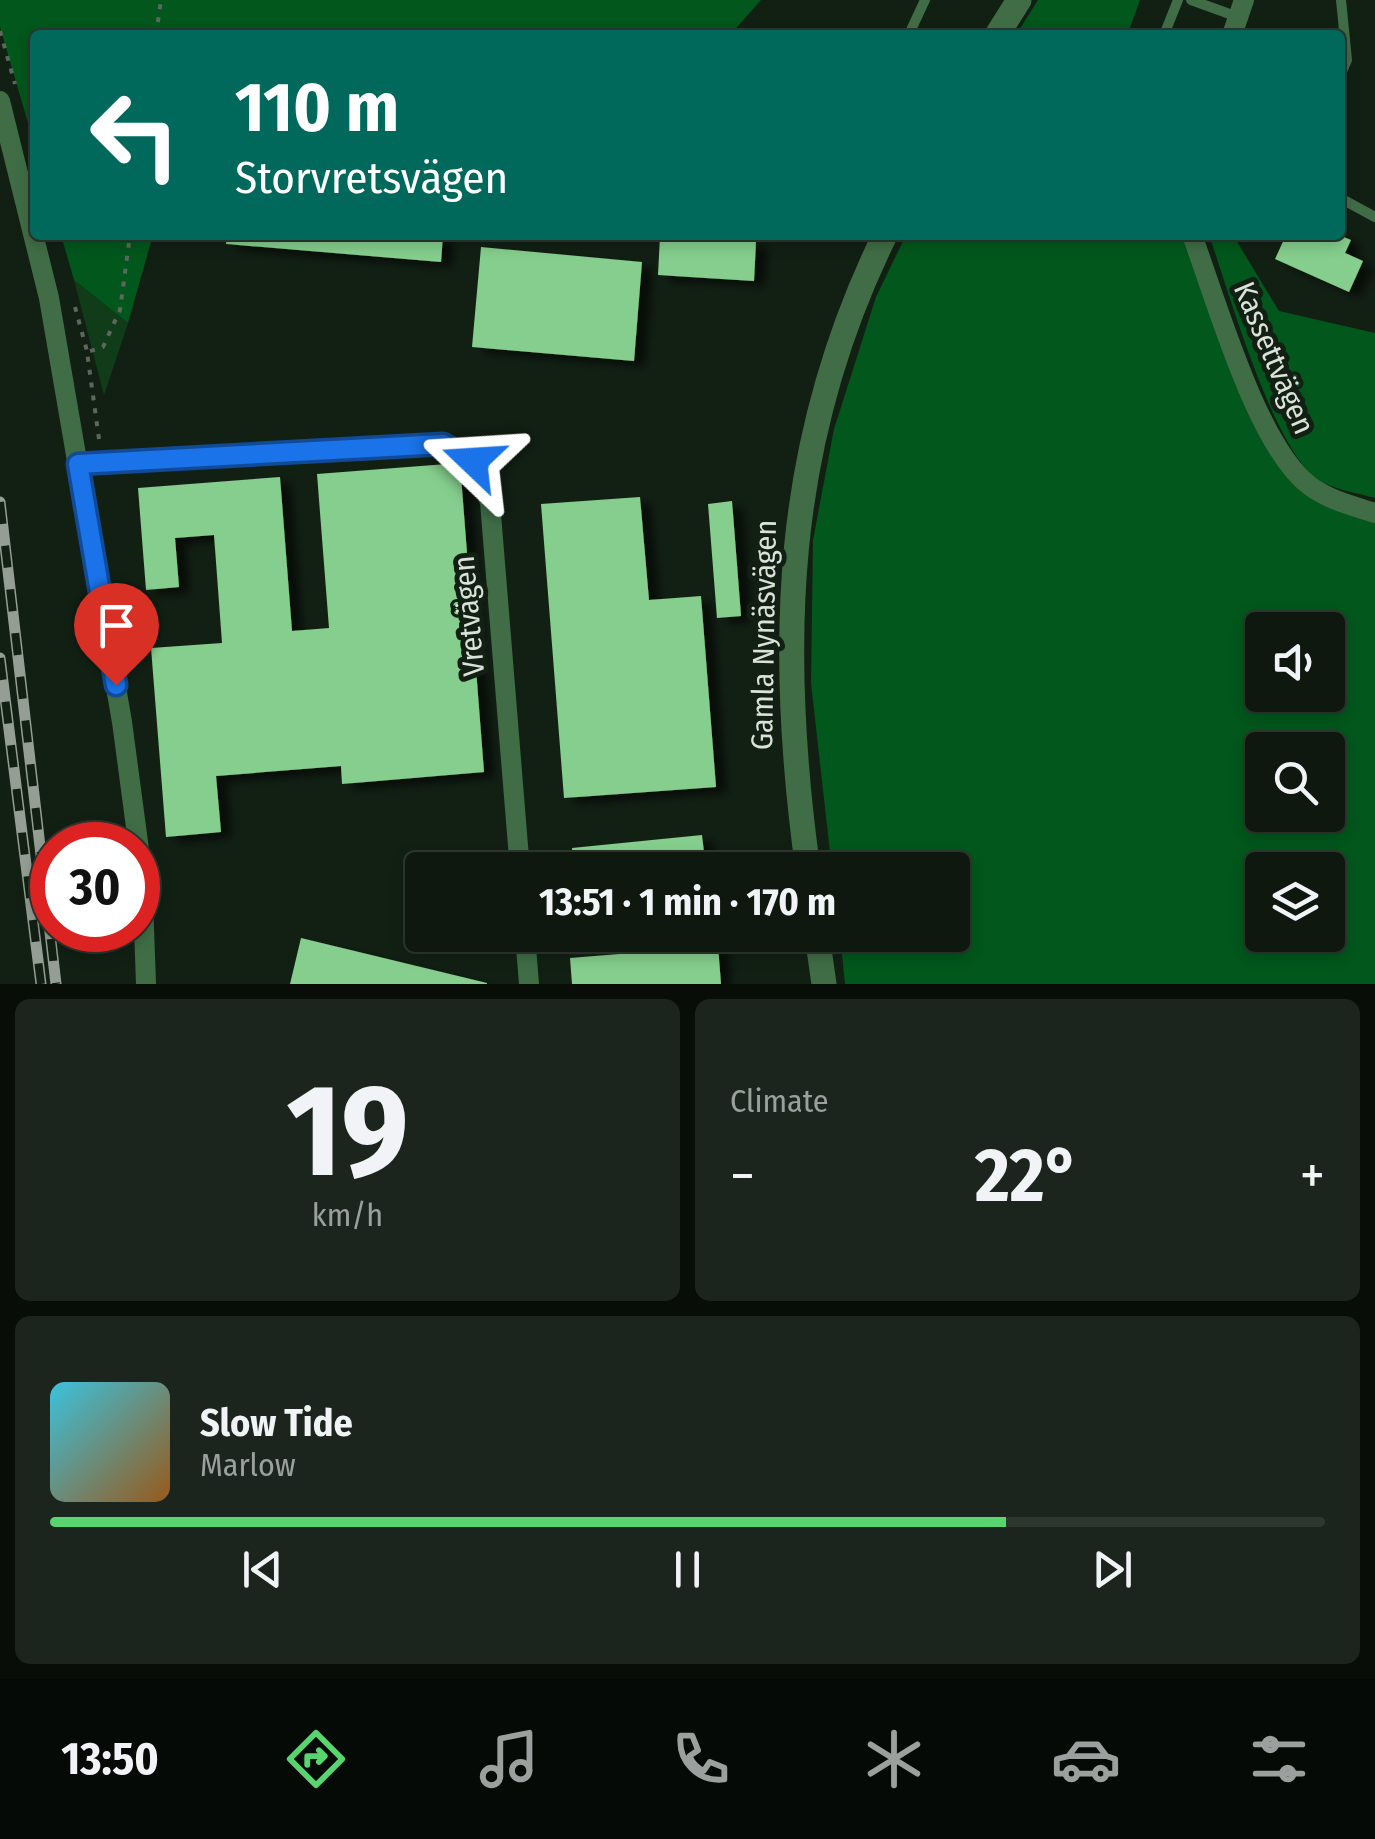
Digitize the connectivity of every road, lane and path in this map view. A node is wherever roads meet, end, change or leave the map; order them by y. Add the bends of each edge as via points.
1 (161, 0) edge
2 (925, 0) edge
3 (1019, 0) edge
4 (1178, 0) edge
5 (1191, 0) edge
6 (1341, 0) edge
7 (1238, 17) edge
8 (157, 30) edge
9 (910, 30) dead end
10 (999, 30) edge
11 (1166, 30) edge
12 (1344, 30) edge
13 (0, 101) edge
14 (1345, 201) edge
15 (1375, 217) edge
16 (30, 219) edge
17 (35, 240) edge
18 (129, 240) edge
19 (880, 240) edge
20 (1194, 240) edge
21 (102, 463) junction
22 (78, 464) junction
23 (1375, 513) edge
24 (519, 852) edge
25 (806, 852) edge
26 (526, 952) edge
27 (819, 952) edge
28 (146, 984) edge
29 (529, 984) edge
30 (824, 984) edge

1 - 8 path
2 - 9 lane
3 - 10 street
4 - 11 lane
5 - 7 lane
6 - 12 lane
13 - 16 street
14 - 15 lane
17 - 22 street
18 - 21 path via 120,310 103,347 87,352
19 - 25 street, Gamla Nynäsvägen via 835,355 801,491 790,679
20 - 23 street, Kassettvägen via 1279,451 1308,485
21 - 22 street, Vretvägen
21 - 24 street, Vretvägen via 443,444 473,461 490,502
22 - 28 street via 125,741 142,872
26 - 29 street
27 - 30 street

